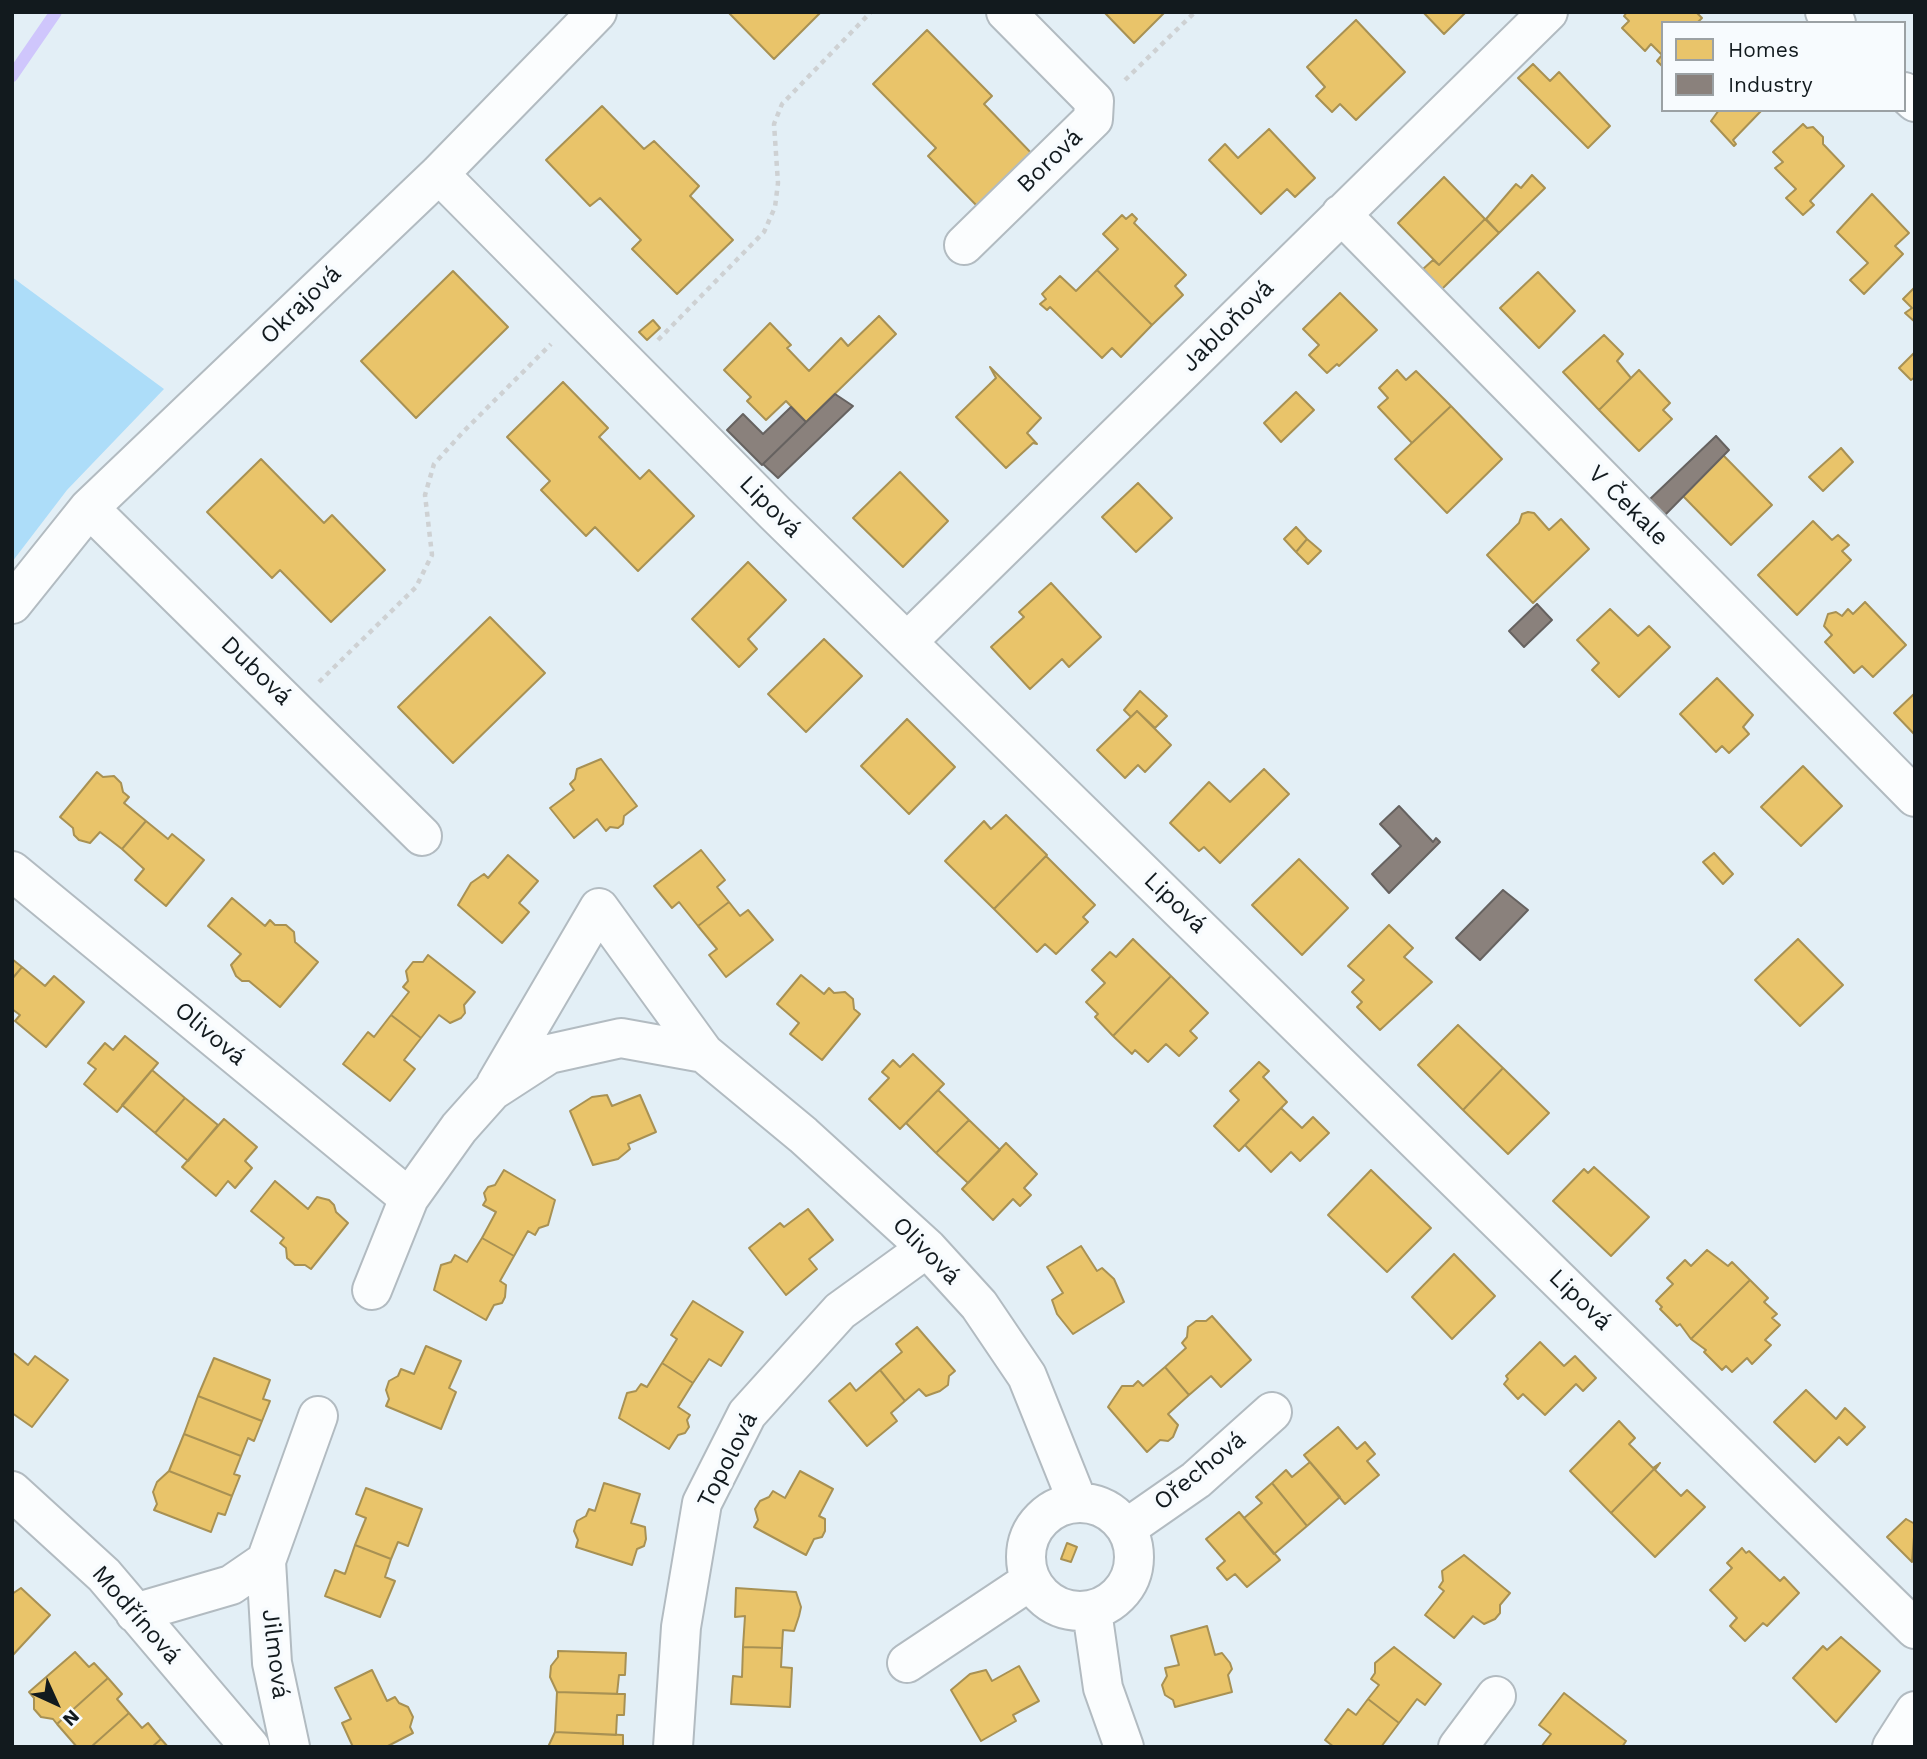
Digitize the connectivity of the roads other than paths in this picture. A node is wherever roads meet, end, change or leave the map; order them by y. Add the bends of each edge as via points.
1 (597, 12) edge
2 (1006, 12) edge
3 (1548, 12) edge
4 (439, 174) junction
5 (1341, 214) junction
6 (964, 245) dead end
7 (89, 508) junction
8 (12, 604) edge
9 (908, 641) junction
10 (1915, 797) edge
11 (422, 836) dead end
12 (12, 871) edge
13 (704, 1053) junction
14 (492, 1091) junction
15 (408, 1198) junction
16 (927, 1248) junction
17 (372, 1290) dead end
18 (1272, 1412) dead end
19 (318, 1416) dead end
20 (12, 1491) edge
21 (1077, 1503) junction
22 (1127, 1528) junction
23 (266, 1561) junction
24 (1030, 1581) junction
25 (1092, 1611) junction
26 (135, 1613) junction
27 (1915, 1629) edge
28 (907, 1663) dead end
29 (1496, 1696) dead end
30 (1915, 1711) edge
31 (250, 1747) edge
32 (290, 1747) edge
33 (673, 1747) edge
34 (1124, 1747) edge
35 (1458, 1747) edge
36 (1892, 1747) edge

1 - 4 street, Okrajová
2 - 6 street, Borová via 1094,101 1093,119
3 - 5 street, Jabloňová
4 - 7 street, Okrajová
4 - 9 street, Lipová
5 - 9 street, Jabloňová
5 - 10 street, V Čekale
7 - 8 street, Okrajová
7 - 11 street, Dubová
9 - 27 street, Lipová
12 - 15 street, Olivová
13 - 14 street, Olivová via 621,1038 550,1054
13 - 14 street, Olivová via 599,908
13 - 16 street, Olivová
14 - 15 street, Olivová
15 - 17 street, Olivová
16 - 21 street, Olivová via 979,1305 1027,1376
16 - 33 street, Topolová via 840,1311 747,1414 707,1492 681,1627
18 - 22 street, Ořechová via 1196,1480
19 - 23 street, Jilmová
20 - 26 street, Modřínová via 104,1575
21 - 22 street via 1105,1509
21 - 24 street via 1060,1506 1033,1529 1025,1563
22 - 25 street via 1133,1544 1131,1579 1121,1594
23 - 26 street, Jilmová via 230,1586
23 - 32 street, Jilmová via 272,1663
24 - 25 street via 1055,1607
24 - 28 street
25 - 34 street via 1103,1688
26 - 31 street, Modřínová
29 - 35 street
30 - 36 street

